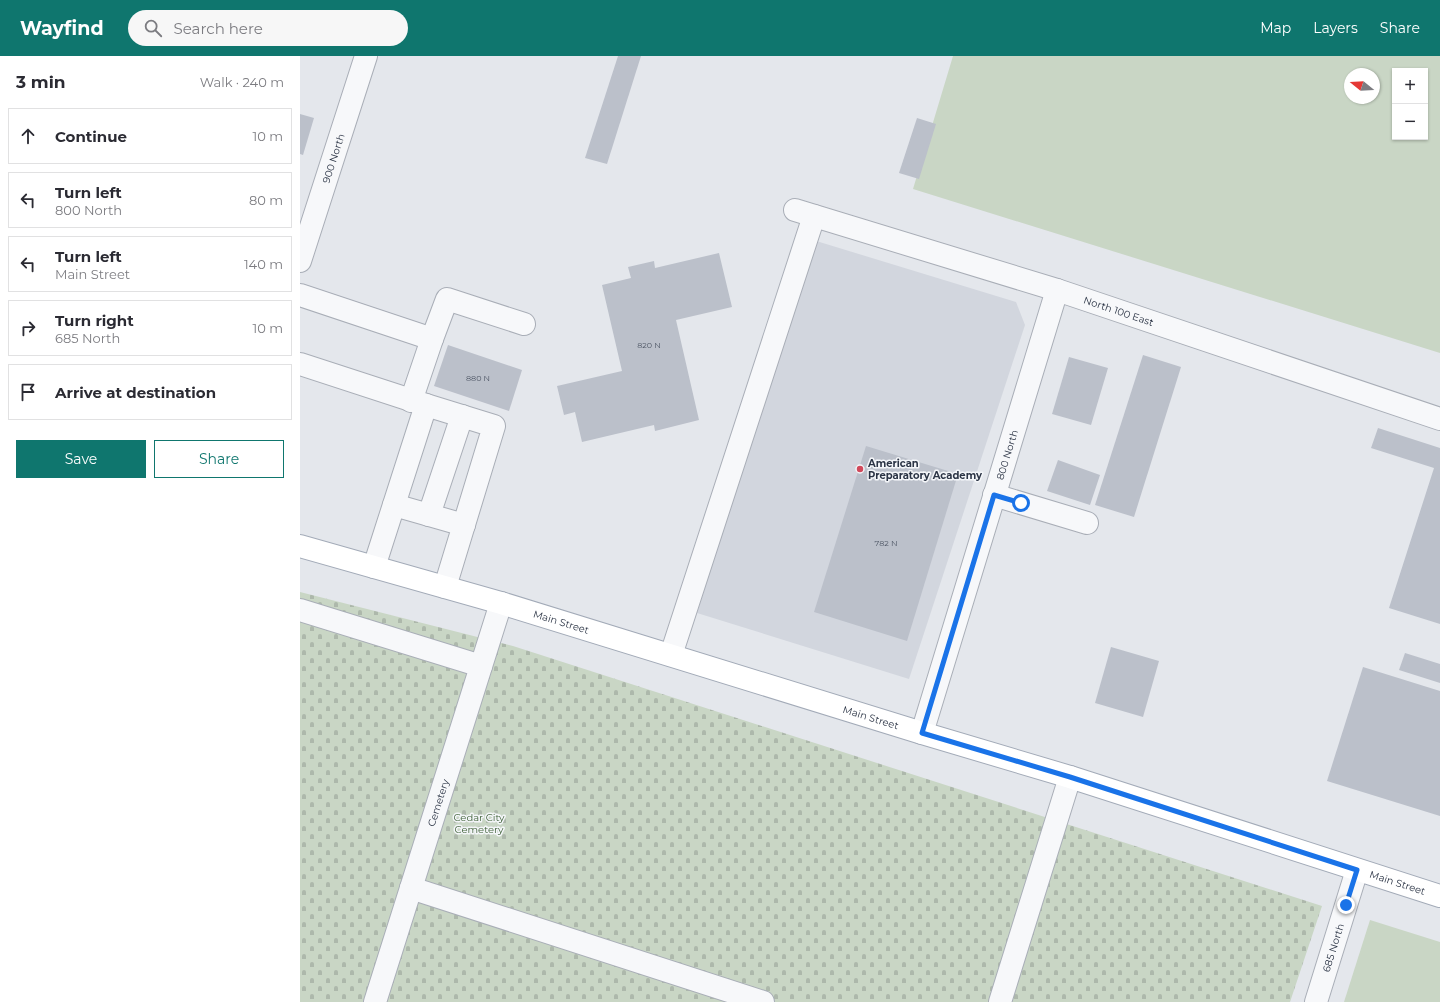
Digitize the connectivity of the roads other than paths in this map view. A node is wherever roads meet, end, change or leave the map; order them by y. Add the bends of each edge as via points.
1 (366, 56) edge
2 (300, 261) edge
3 (1056, 290) junction
4 (300, 295) edge
5 (524, 324) dead end
6 (432, 339) junction
7 (300, 364) edge
8 (419, 403) junction
9 (462, 416) junction
10 (1440, 419) edge
11 (994, 495) junction
12 (394, 505) junction
13 (429, 515) junction
14 (1087, 523) dead end
15 (464, 525) junction
16 (300, 546) edge
17 (374, 567) junction
18 (445, 587) junction
19 (501, 603) junction
20 (300, 610) edge
21 (671, 655) junction
22 (481, 666) junction
23 (922, 733) junction
24 (1070, 777) junction
25 (1357, 870) junction
26 (411, 888) junction
27 (1440, 896) edge
28 (375, 1002) edge
29 (763, 1002) edge
30 (1000, 1002) edge
31 (1316, 1002) edge

1 - 2 street, 900 North
3 - 10 street, North 100 East
3 - 11 street, 800 North
3 - 21 street, North 100 East via 804,213
4 - 6 street
5 - 6 street via 447,299
6 - 8 street
7 - 8 street
8 - 9 street
8 - 12 street
9 - 13 street
9 - 15 street via 494,426
11 - 14 street
11 - 23 street, 800 North
12 - 13 street
12 - 17 street
13 - 15 street
15 - 18 street
16 - 17 main road, Main Street
17 - 18 main road, Main Street
18 - 19 main road, Main Street
19 - 21 main road, Main Street
19 - 22 street, Cemetery
20 - 22 street
21 - 23 main road, Main Street
22 - 26 street, Cemetery
23 - 24 main road, Main Street
24 - 25 main road, Main Street
24 - 30 street
25 - 27 main road, Main Street
25 - 31 street, 685 North
26 - 28 street, Cemetery
26 - 29 street

